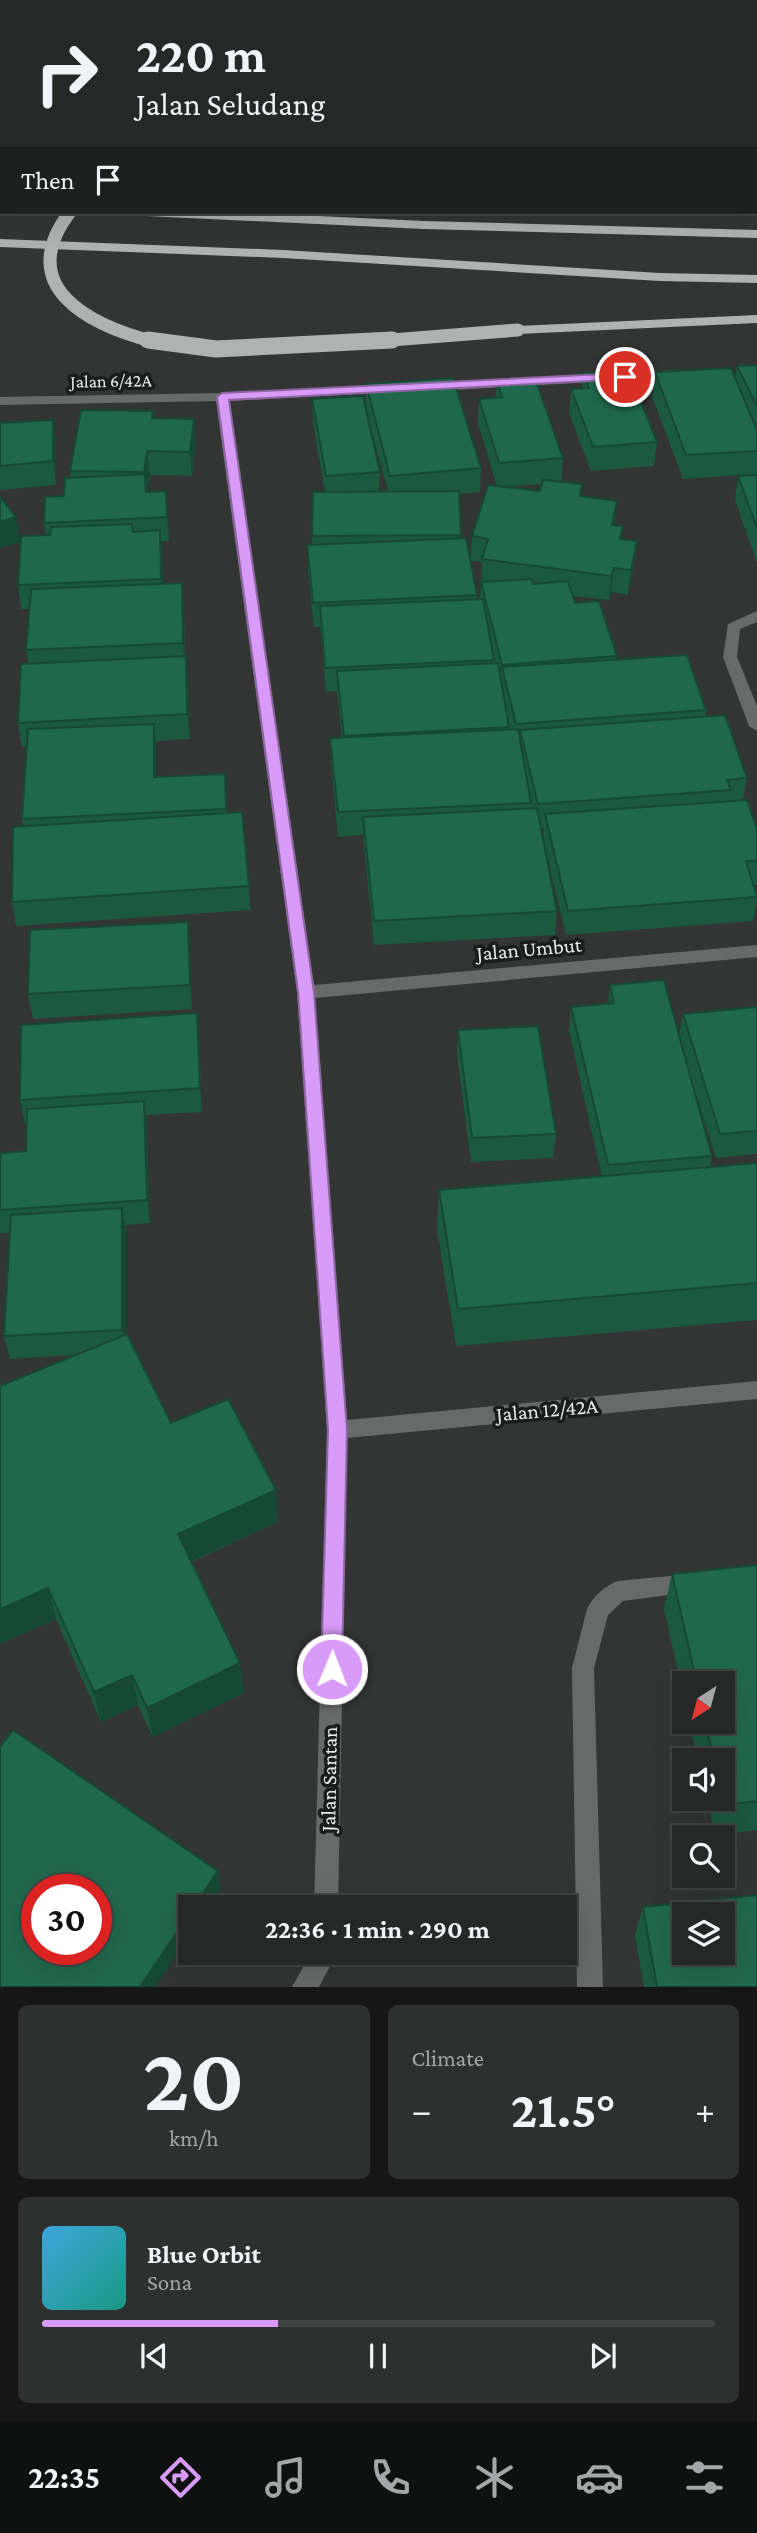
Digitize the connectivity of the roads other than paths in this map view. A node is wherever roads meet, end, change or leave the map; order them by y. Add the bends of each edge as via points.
1 (68, 214) edge
2 (191, 214) edge
3 (757, 234) edge
4 (0, 243) edge
5 (660, 277) junction
6 (757, 279) edge
7 (757, 293) edge
8 (757, 319) edge
9 (691, 373) edge
10 (425, 387) edge
11 (398, 388) edge
12 (222, 397) junction
13 (0, 401) edge
14 (757, 616) edge
15 (757, 726) edge
16 (757, 951) edge
17 (306, 992) junction
18 (757, 1390) edge
19 (337, 1430) junction
20 (715, 1582) edge
21 (326, 1895) edge
22 (318, 1965) edge
23 (305, 1987) edge
24 (590, 1987) edge

1 - 8 highway, bridge via 57,227 50,258 54,285 85,317 128,336 195,348 352,344 518,330
2 - 3 highway
4 - 5 highway via 283,254
5 - 6 highway
5 - 7 highway
9 - 10 street
11 - 12 street, Jalan 6/42A
12 - 13 street, Jalan 6/42A
12 - 17 street, Jalan Santan
14 - 15 street via 733,627 730,657
16 - 17 street, Jalan Umbut
17 - 19 street, Jalan Santan
18 - 19 street, Jalan 12/42A
19 - 21 street, Jalan Santan
20 - 24 street via 618,1591 598,1609 583,1668
22 - 23 street

